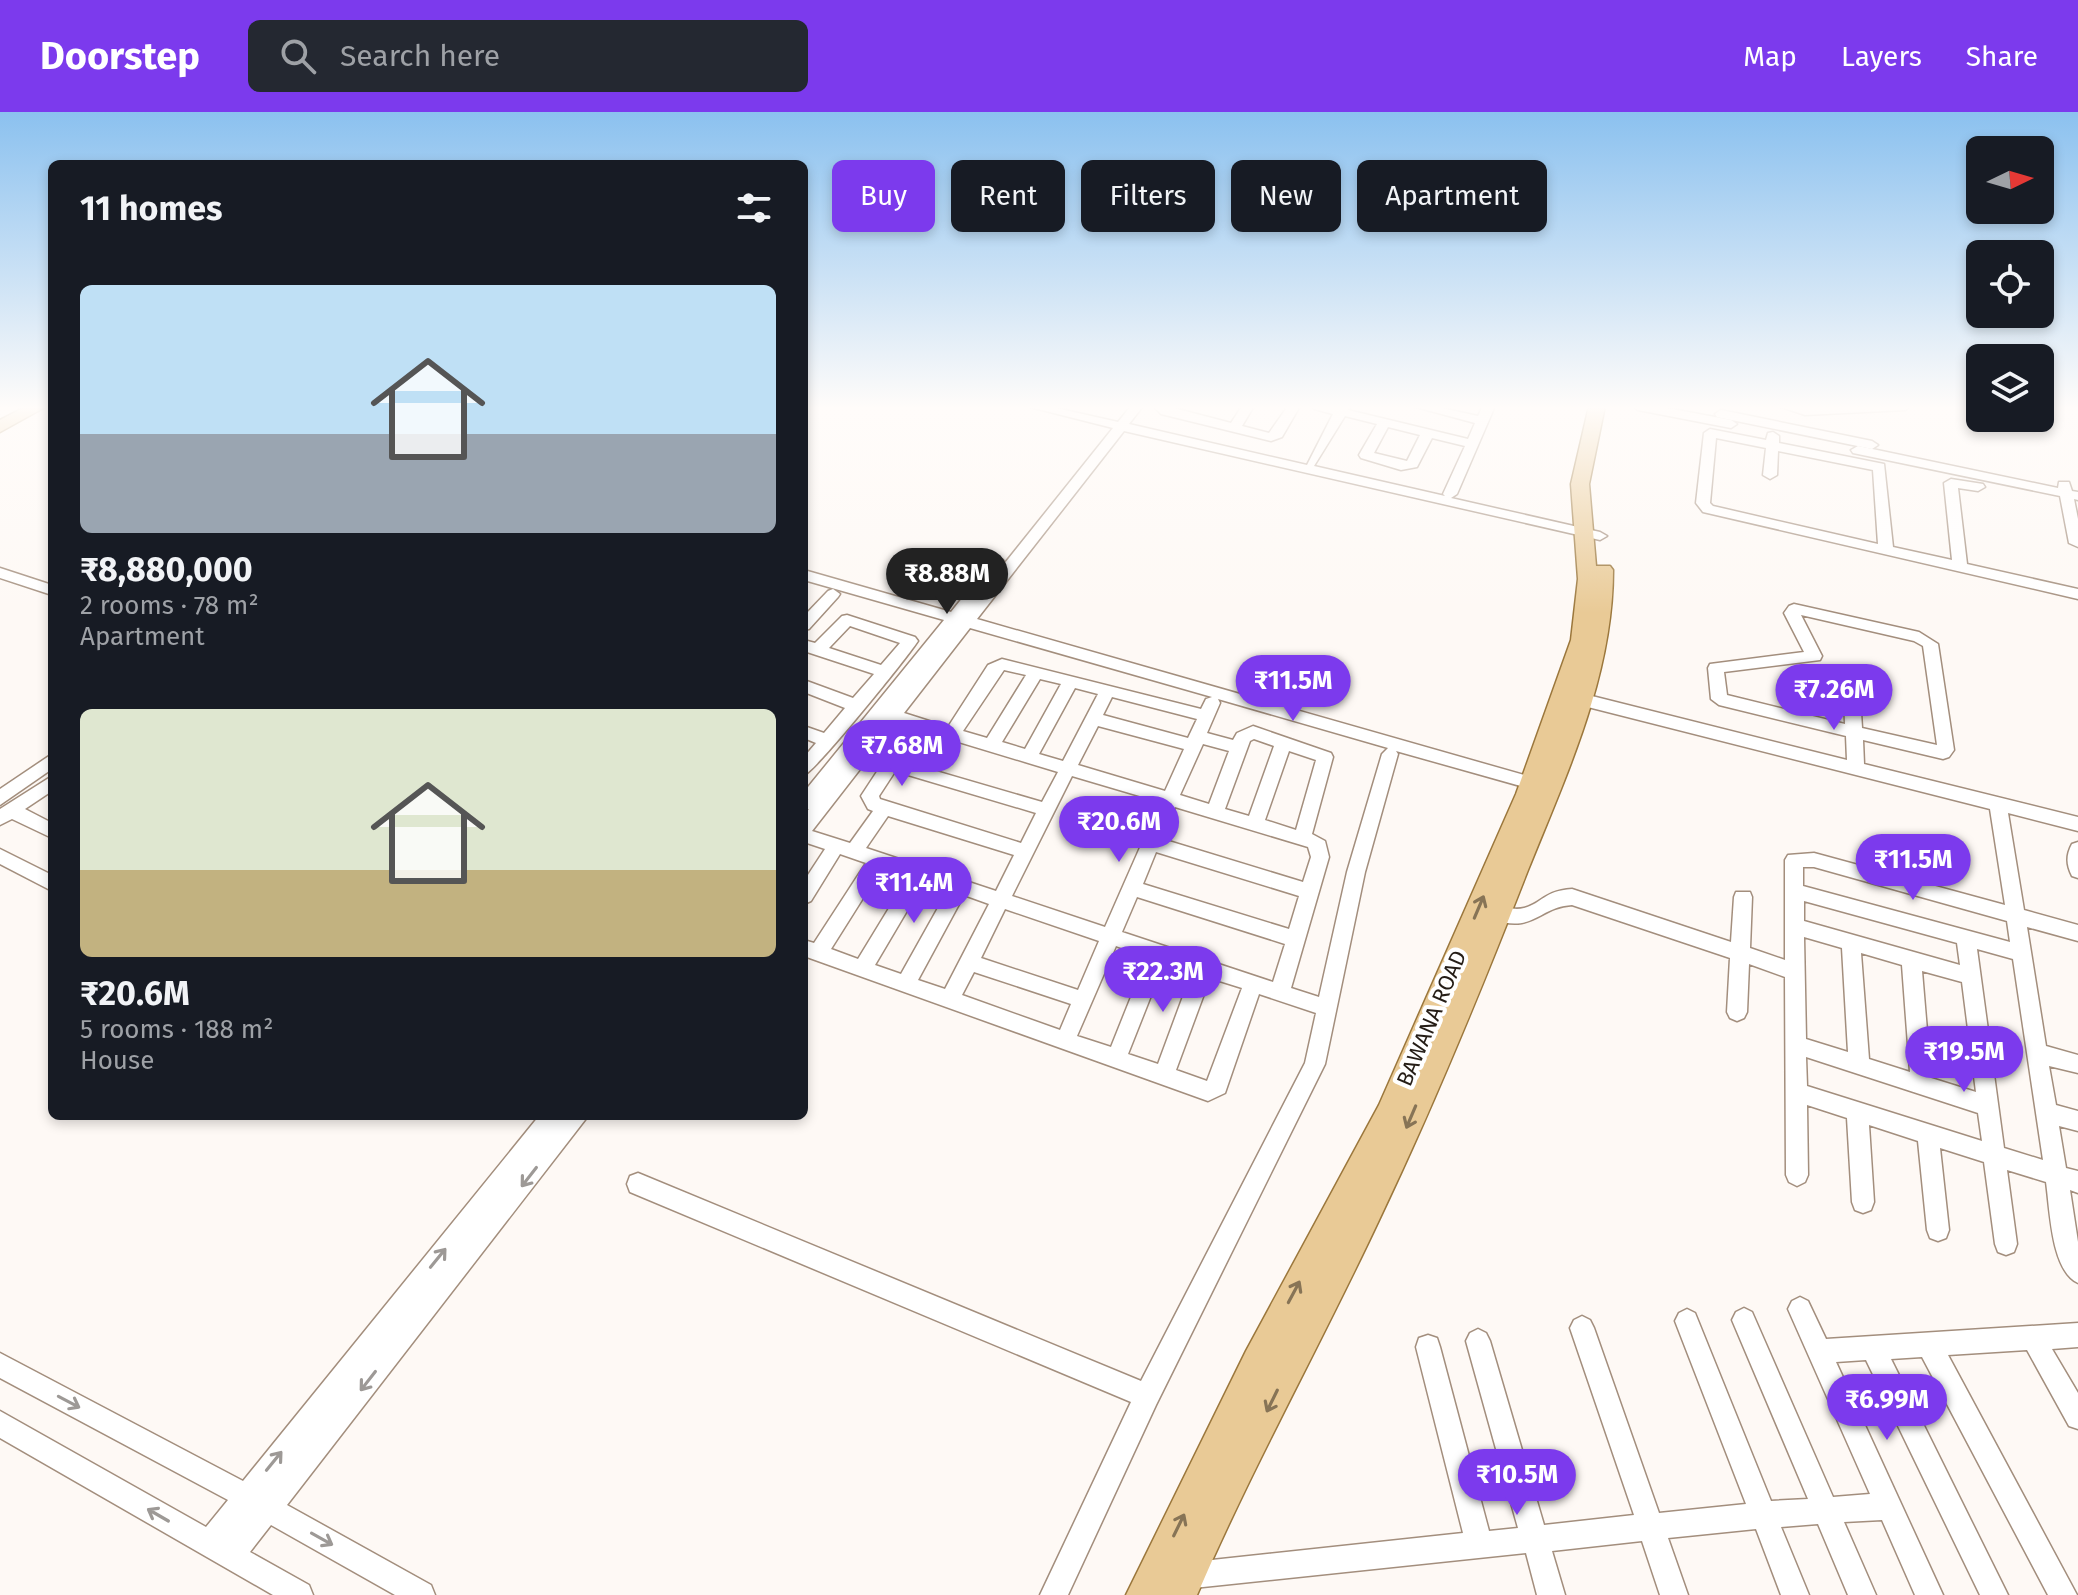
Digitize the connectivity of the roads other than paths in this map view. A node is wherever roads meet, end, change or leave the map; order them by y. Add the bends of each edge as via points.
1 (1075, 475) edge
2 (1352, 475) edge
3 (1366, 475) edge
4 (1458, 475) edge
5 (1582, 475) edge
6 (1598, 475) edge
7 (1707, 475) edge
8 (1880, 475) edge
9 (1972, 475) edge
10 (1450, 494) junction
11 (2072, 496) edge
12 (1593, 530) junction
13 (2076, 543) edge
14 (1886, 552) junction
15 (0, 560) edge
16 (1960, 569) junction
17 (0, 573) edge
18 (48, 576) edge
19 (808, 576) edge
20 (808, 587) edge
21 (48, 589) edge
22 (833, 594) junction
23 (2078, 594) edge
24 (808, 621) edge
25 (957, 624) junction
26 (811, 647) edge
27 (885, 672) junction
28 (1036, 672) junction
29 (1071, 681) junction
30 (808, 688) edge
31 (1107, 691) junction
32 (1582, 694) junction
33 (1852, 696) dead end
34 (857, 706) junction
35 (1210, 710) junction
36 (893, 716) junction
37 (1094, 719) junction
38 (1854, 733) junction
39 (808, 734) edge
40 (952, 734) junction
41 (828, 741) junction
42 (1197, 741) junction
43 (1284, 742) junction
44 (991, 746) junction
45 (1239, 748) junction
46 (48, 752) edge
47 (1390, 754) junction
48 (1029, 757) junction
49 (1855, 760) junction
50 (48, 764) edge
51 (808, 764) edge
52 (1069, 769) junction
53 (811, 782) edge
54 (48, 784) edge
55 (0, 785) edge
56 (1529, 788) junction
57 (1171, 799) junction
58 (1998, 803) junction
59 (884, 808) junction
60 (4, 809) edge
61 (1048, 810) junction
62 (2078, 811) edge
63 (1215, 812) junction
64 (808, 823) edge
65 (1255, 824) junction
66 (2078, 824) edge
67 (48, 829) edge
68 (808, 836) edge
69 (1302, 839) junction
70 (1151, 843) junction
71 (845, 849) junction
72 (2078, 849) edge
73 (1027, 852) junction
74 (0, 856) edge
75 (877, 860) junction
76 (2078, 871) edge
77 (919, 874) junction
78 (48, 882) edge
79 (959, 887) junction
80 (1132, 888) junction
81 (808, 891) edge
82 (1793, 891) junction
83 (1310, 892) junction
84 (1743, 897) dead end
85 (1001, 901) junction
86 (1498, 914) junction
87 (2016, 916) junction
88 (1794, 926) junction
89 (2078, 933) edge
90 (1111, 936) junction
91 (1966, 938) junction
92 (1295, 939) junction
93 (1851, 942) junction
94 (811, 950) edge
95 (1159, 952) junction
96 (1740, 953) junction
97 (2022, 953) junction
98 (1911, 960) junction
99 (970, 962) junction
100 (1204, 967) junction
101 (862, 969) junction
102 (1796, 972) junction
103 (1972, 977) junction
104 (906, 984) junction
105 (1253, 984) junction
106 (1280, 993) junction
107 (950, 1000) junction
108 (1083, 1000) junction
109 (1326, 1008) junction
110 (1737, 1012) dead end
111 (1065, 1041) junction
112 (1796, 1045) junction
113 (2037, 1053) junction
114 (1116, 1059) junction
115 (1859, 1064) junction
116 (2078, 1064) edge
117 (1164, 1076) junction
118 (1921, 1084) junction
119 (1796, 1092) junction
120 (1988, 1106) junction
121 (1857, 1111) junction
122 (2046, 1112) junction
123 (549, 1120) edge
124 (574, 1120) edge
125 (2078, 1121) edge
126 (1928, 1134) junction
127 (1995, 1155) junction
128 (1797, 1175) dead end
129 (2056, 1175) junction
130 (2078, 1182) edge
131 (638, 1184) dead end
132 (1863, 1202) dead end
133 (1938, 1230) dead end
134 (2006, 1244) dead end
135 (2078, 1271) edge
136 (1800, 1309) dead end
137 (1744, 1320) dead end
138 (1687, 1321) dead end
139 (1582, 1328) dead end
140 (2078, 1335) edge
141 (2033, 1338) junction
142 (1478, 1341) dead end
143 (1928, 1343) junction
144 (1428, 1347) dead end
145 (1872, 1347) junction
146 (1819, 1351) junction
147 (0, 1365) edge
148 (1147, 1396) junction
149 (2078, 1417) edge
150 (0, 1424) edge
151 (256, 1503) junction
152 (1890, 1506) junction
153 (1826, 1511) junction
154 (1763, 1515) junction
155 (1651, 1528) junction
156 (1536, 1540) junction
157 (1480, 1546) junction
158 (220, 1550) junction
159 (1184, 1585) edge
160 (1147, 1588) edge
161 (299, 1595) edge
162 (421, 1595) edge
163 (1054, 1595) edge
164 (1551, 1595) edge
165 (1674, 1595) edge
166 (1795, 1595) edge
167 (1862, 1595) edge
168 (1929, 1595) edge
169 (1994, 1595) edge
170 (2063, 1595) edge

1 - 25 street
2 - 12 street
3 - 10 street
4 - 10 street
5 - 12 main road, BAWANA ROAD
6 - 12 main road, BAWANA ROAD
7 - 14 street via 1705,507
8 - 14 street
9 - 11 street
10 - 12 street
11 - 13 street
11 - 16 street via 1951,483
12 - 32 main road, BAWANA ROAD via 1604,580 1601,628
12 - 56 main road, BAWANA ROAD via 1581,640
14 - 16 street
15 - 18 street
16 - 23 street
17 - 21 street
19 - 25 street
20 - 22 street
22 - 24 street
22 - 25 street
25 - 35 street
25 - 36 street
25 - 53 street
25 - 56 street
26 - 27 street
26 - 27 street via 847,620 908,639
27 - 34 street
28 - 29 street
28 - 40 street via 998,665
28 - 44 street
29 - 31 street
29 - 48 street
30 - 34 street
31 - 35 street
31 - 37 street
32 - 49 street
32 - 86 main road, BAWANA ROAD
33 - 38 street
34 - 41 street
35 - 42 street
35 - 47 street
36 - 40 street
36 - 64 street
37 - 42 street
37 - 52 street
38 - 38 street via 1930,752 1946,750 1932,649 1926,640 1794,609 1814,656 1716,668 1716,695 1723,702
38 - 49 street
39 - 41 street
40 - 44 street
41 - 51 street
42 - 45 street
42 - 57 street
43 - 45 street via 1249,732
43 - 65 street
43 - 69 street via 1321,754 1326,761
44 - 48 street
45 - 63 street
46 - 55 street
47 - 56 street
47 - 109 street via 1356,872
48 - 52 street
49 - 58 street
49 - 62 street
50 - 60 street
52 - 57 street
52 - 61 street
54 - 60 street
160 -> 56 main road, BAWANA ROAD via 1257,1362 1389,1114
57 - 63 street
57 - 70 street
58 - 66 street
58 - 87 street
59 - 61 street via 870,796 893,766
59 - 71 street
59 - 73 street
60 - 67 street
61 - 73 street
63 - 65 street
65 - 69 street
68 - 71 street
69 - 83 street via 1321,851
70 - 80 street
70 - 83 street
71 - 75 street
71 - 81 street
72 - 76 street
73 - 85 street
74 - 78 street
75 - 77 street
75 - 94 street
77 - 79 street
77 - 101 street
79 - 85 street
79 - 104 street
80 - 90 street
80 - 92 street
82 - 87 street via 1794,860 1802,858
82 - 88 street
82 - 91 street
83 - 92 street
84 - 96 street
85 - 90 street
85 - 99 street
86 - 96 street via 1521,917 1555,898 1572,897
86 -> 159 main road, BAWANA ROAD via 1395,1155
87 - 89 street
87 - 97 street
88 - 93 street
88 - 102 street
90 - 95 street
90 - 108 street
91 - 97 street
91 - 103 street
92 - 106 street
93 - 98 street
93 - 115 street
94 - 101 street
95 - 100 street
95 - 114 street
96 - 102 street
96 - 110 street
97 - 113 street
98 - 103 street
98 - 118 street
99 - 107 street
99 - 108 street
100 - 105 street
100 - 117 street
101 - 104 street
102 - 112 street
103 - 120 street
104 - 107 street
105 - 106 street
105 - 117 street via 1218,1086 1208,1091
106 - 109 street
107 - 111 street
108 - 111 street
109 - 148 street via 1315,1064
111 - 114 street
112 - 115 street
112 - 119 street
113 - 116 street
113 - 122 street
114 - 117 street
115 - 118 street
118 - 120 street
119 - 121 street
119 - 128 street
120 - 127 street
121 - 126 street
121 - 132 street
122 - 125 street
122 - 129 street
151 -> 123 street
124 -> 151 street
126 - 127 street
126 - 133 street
127 - 129 street
127 - 134 street
129 - 130 street
129 - 135 street via 2069,1257
131 - 148 street
136 - 146 street
137 - 153 street
138 - 154 street
139 - 155 street
140 - 141 street
141 - 143 street
141 - 149 street
142 - 156 street
143 - 145 street
143 - 170 street
144 - 157 street
145 - 146 street
145 - 169 street
146 - 152 street
147 -> 151 street
148 - 163 street
158 -> 150 street
151 - 158 street
151 -> 162 street
152 - 153 street
152 - 168 street
153 - 154 street
153 - 167 street
154 - 155 street
154 - 166 street
155 - 156 street
155 - 165 street
156 - 157 street
156 - 164 street
157 - 159 street
158 - 161 street
159 - 160 street

